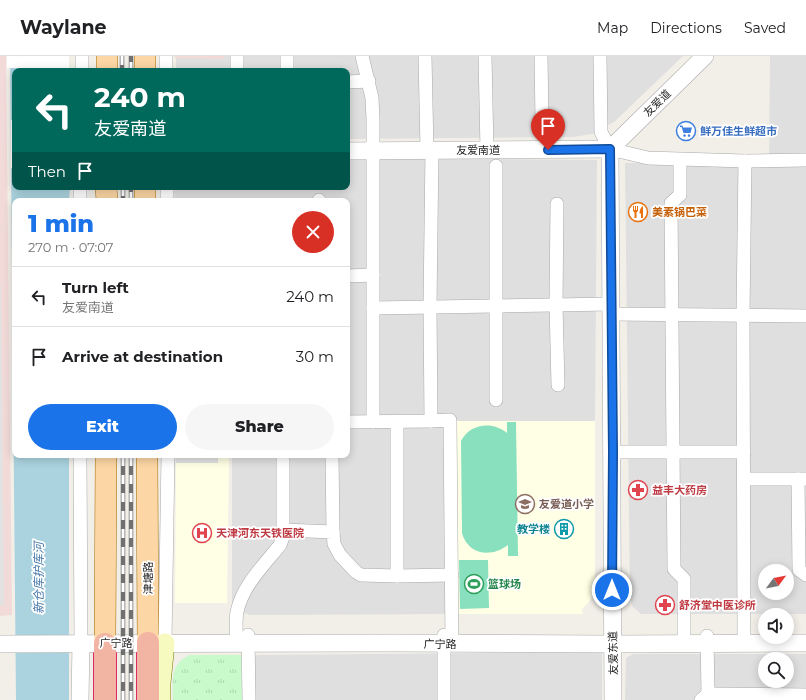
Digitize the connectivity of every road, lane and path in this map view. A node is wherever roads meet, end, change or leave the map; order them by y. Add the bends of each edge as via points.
1 (82, 56) edge
2 (107, 56) edge
3 (145, 56) edge
4 (166, 56) edge
5 (237, 56) edge
6 (287, 56) edge
7 (362, 56) edge
8 (425, 56) edge
9 (485, 56) edge
10 (541, 56) edge
11 (600, 56) edge
12 (705, 56) edge
13 (82, 68) edge
14 (107, 68) edge
15 (145, 68) edge
16 (166, 68) edge
17 (237, 68) edge
18 (287, 68) edge
19 (369, 81) junction
20 (350, 82) edge
21 (542, 121) dead end
22 (610, 149) junction
23 (429, 150) junction
24 (487, 150) junction
25 (350, 151) edge
26 (374, 151) junction
27 (680, 160) junction
28 (806, 160) edge
29 (745, 161) junction
30 (496, 166) dead end
31 (557, 204) dead end
32 (374, 275) junction
33 (350, 276) edge
34 (556, 305) junction
35 (496, 306) junction
36 (430, 307) junction
37 (373, 308) junction
38 (611, 309) junction
39 (672, 315) junction
40 (743, 315) junction
41 (806, 316) edge
42 (558, 385) dead end
43 (496, 400) dead end
44 (431, 421) junction
45 (350, 422) edge
46 (373, 422) junction
47 (397, 422) junction
48 (613, 452) junction
49 (744, 452) junction
50 (672, 453) junction
51 (80, 458) edge
52 (106, 458) edge
53 (147, 458) edge
54 (168, 458) edge
55 (283, 458) edge
56 (332, 458) edge
57 (744, 479) junction
58 (802, 479) edge
59 (284, 530) junction
60 (334, 532) junction
61 (452, 575) junction
62 (806, 575) edge
63 (397, 576) junction
64 (794, 636) edge
65 (806, 636) edge
66 (758, 637) edge
67 (77, 638) junction
68 (105, 638) junction
69 (157, 638) junction
70 (4, 639) edge
71 (242, 639) junction
72 (448, 639) junction
73 (707, 639) junction
74 (744, 639) junction
75 (612, 640) junction
76 (684, 640) junction
77 (806, 643) edge
78 (156, 694) edge
79 (705, 697) edge
80 (801, 697) edge
81 (80, 700) edge
82 (105, 700) edge
83 (250, 700) edge
84 (444, 700) edge
85 (614, 700) edge

1 - 13 street
2 - 14 main road
3 - 15 main road
4 - 16 street
5 - 17 street
6 - 18 street
7 - 19 street
8 - 23 street
9 - 24 street
10 - 21 street
11 - 22 street via 601,132
12 - 22 street, 友爱道
19 - 20 street
19 - 26 street
22 - 24 street, 友爱南道
22 - 27 street via 648,158
22 - 38 street, 友爱东道
23 - 24 street, 友爱南道
23 - 26 street, 友爱南道
23 - 36 street
25 - 26 street, 友爱南道
26 - 32 street
27 - 29 street
27 - 39 street via 680,195 671,203
28 - 29 street
29 - 40 street
30 - 35 street
31 - 34 street
32 - 33 street
32 - 37 street
34 - 35 street
34 - 38 street
34 - 42 street
35 - 36 street
35 - 43 street
36 - 37 street
36 - 44 street
37 - 46 street
38 - 39 street
38 - 48 street, 友爱东道
39 - 40 street
39 - 50 street
40 - 41 street
40 - 49 street
44 - 47 street
44 - 61 street via 450,420
45 - 46 street
46 - 47 street
47 - 63 street
48 - 50 street
48 - 75 street, 友爱东道
49 - 50 street
49 - 57 street
50 - 76 street via 674,569 684,579
51 - 67 street
52 - 68 main road
53 - 69 main road, 津塘路
54 - 69 street
55 - 59 street
56 - 60 street
57 - 58 street
57 - 74 street
58 - 62 street via 799,570
59 - 60 street
59 - 71 street via 280,545 243,593 237,615
60 - 63 street via 334,544 340,555 361,576
61 - 63 street
61 - 72 street
64 - 65 street
66 - 74 street, 广宁路
67 - 68 street, 广宁路
67 - 70 street, 广宁路
67 - 81 street
68 - 69 street, 广宁路
68 - 82 highway
69 - 71 street, 广宁路
69 - 78 highway, 津塘路
71 - 72 street, 广宁路
71 - 83 street
72 - 75 street, 广宁路
72 - 84 street
73 - 74 street, 广宁路
73 - 76 street, 广宁路
73 - 79 street
74 - 77 street, 广宁路
75 - 76 street, 广宁路
75 - 85 street, 友爱东道
79 - 80 street

